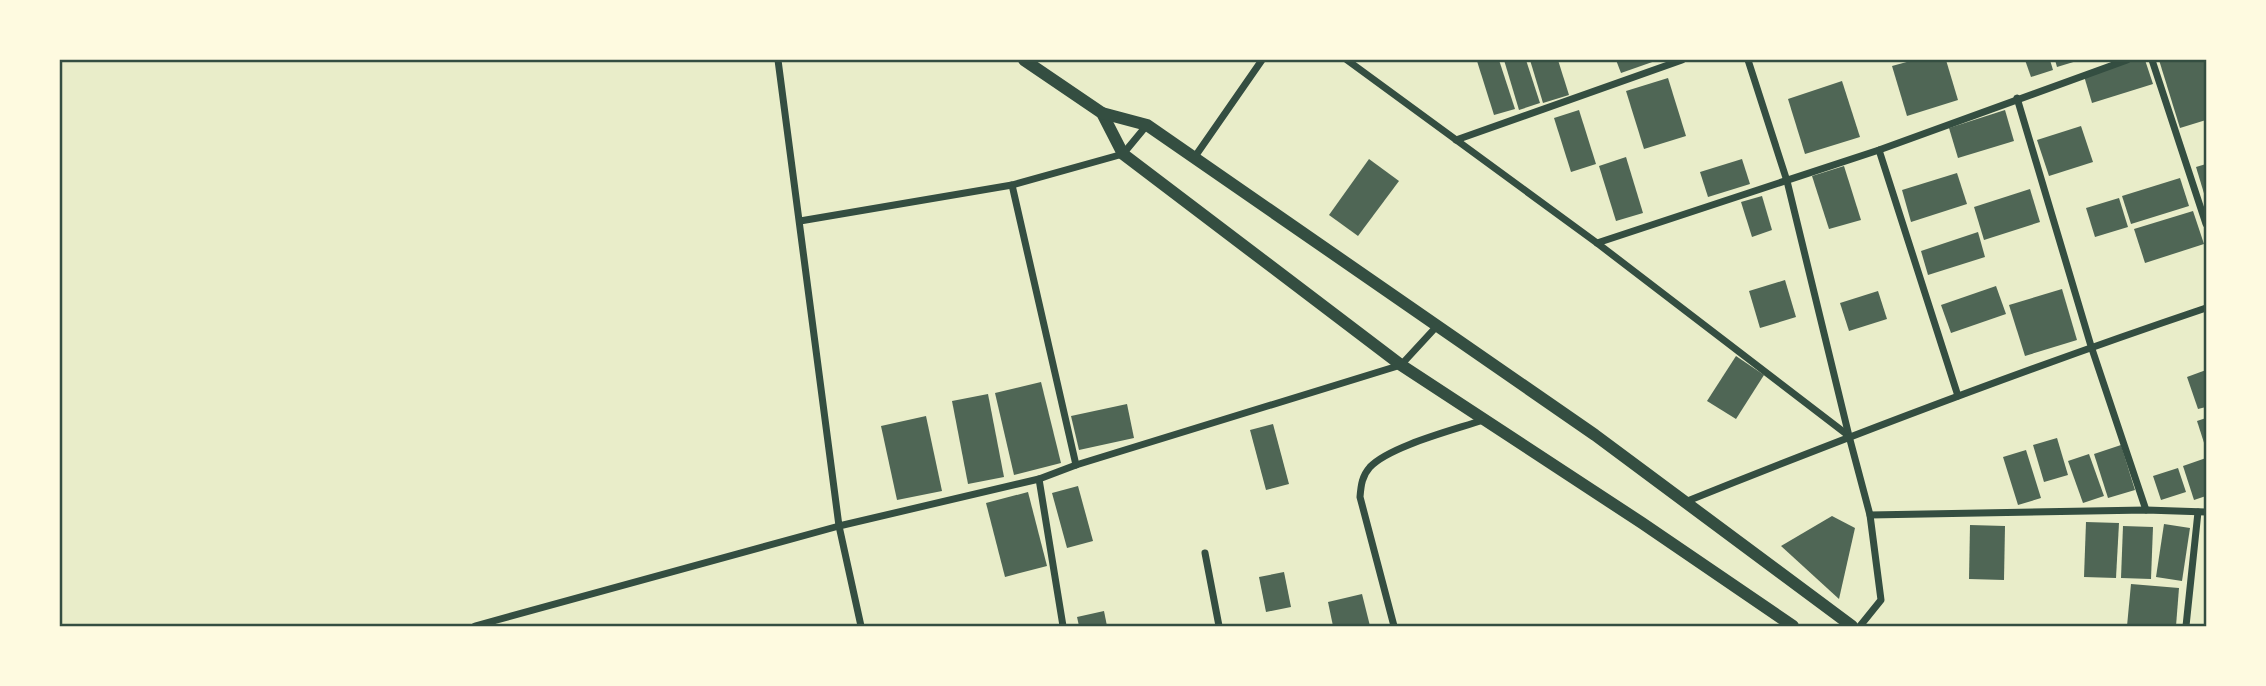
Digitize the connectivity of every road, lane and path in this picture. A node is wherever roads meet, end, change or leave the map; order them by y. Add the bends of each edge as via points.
1 (778, 60) edge
2 (1024, 60) edge
3 (1262, 60) edge
4 (1347, 60) edge
5 (1682, 60) edge
6 (1748, 60) edge
7 (2127, 60) edge
8 (2152, 60) edge
9 (2017, 99) junction
10 (1102, 113) junction
11 (1147, 125) junction
12 (1457, 140) junction
13 (1879, 150) junction
14 (1123, 154) junction
15 (1194, 159) junction
16 (1787, 181) junction
17 (1012, 185) junction
18 (800, 221) junction
19 (2207, 224) edge
20 (1597, 243) junction
21 (2207, 308) edge
22 (1437, 326) junction
23 (2091, 346) junction
24 (1401, 365) junction
25 (1958, 396) junction
26 (1484, 420) junction
27 (1849, 436) junction
28 (1076, 465) junction
29 (1039, 479) junction
30 (1685, 502) junction
31 (2146, 510) junction
32 (2202, 512) edge
33 (1870, 515) junction
34 (839, 526) junction
35 (1205, 553) dead end
36 (475, 626) edge
37 (861, 626) edge
38 (1062, 626) edge
39 (1219, 626) edge
40 (1394, 626) edge
41 (1793, 626) edge
42 (1852, 626) edge
43 (1860, 626) edge
44 (2186, 626) edge

1 - 18 street
2 - 10 street
3 - 15 street
4 - 12 street
5 - 12 street
6 - 16 street
7 - 9 street
8 - 19 street
9 - 13 street
9 - 23 street
10 - 11 street
10 - 14 street
11 - 14 street
11 - 15 street
12 - 20 street
13 - 16 street
13 - 25 street
14 - 17 street
14 - 24 street
15 - 22 street
16 - 20 street
16 - 27 street
17 - 18 street
17 - 28 street
18 - 34 street
20 - 27 street
21 - 23 street
22 - 24 street
22 - 30 street
23 - 25 street
23 - 31 street
24 - 26 street
24 - 28 street
25 - 27 street
26 - 40 street via 1386,454 1362,480 1360,497
26 - 41 street
27 - 30 street
27 - 33 street
28 - 29 street
29 - 34 street
29 - 38 street
30 - 42 street
31 - 32 street
31 - 33 street
32 - 44 street
33 - 43 street via 1881,600
34 - 36 street
34 - 37 street
35 - 39 street

